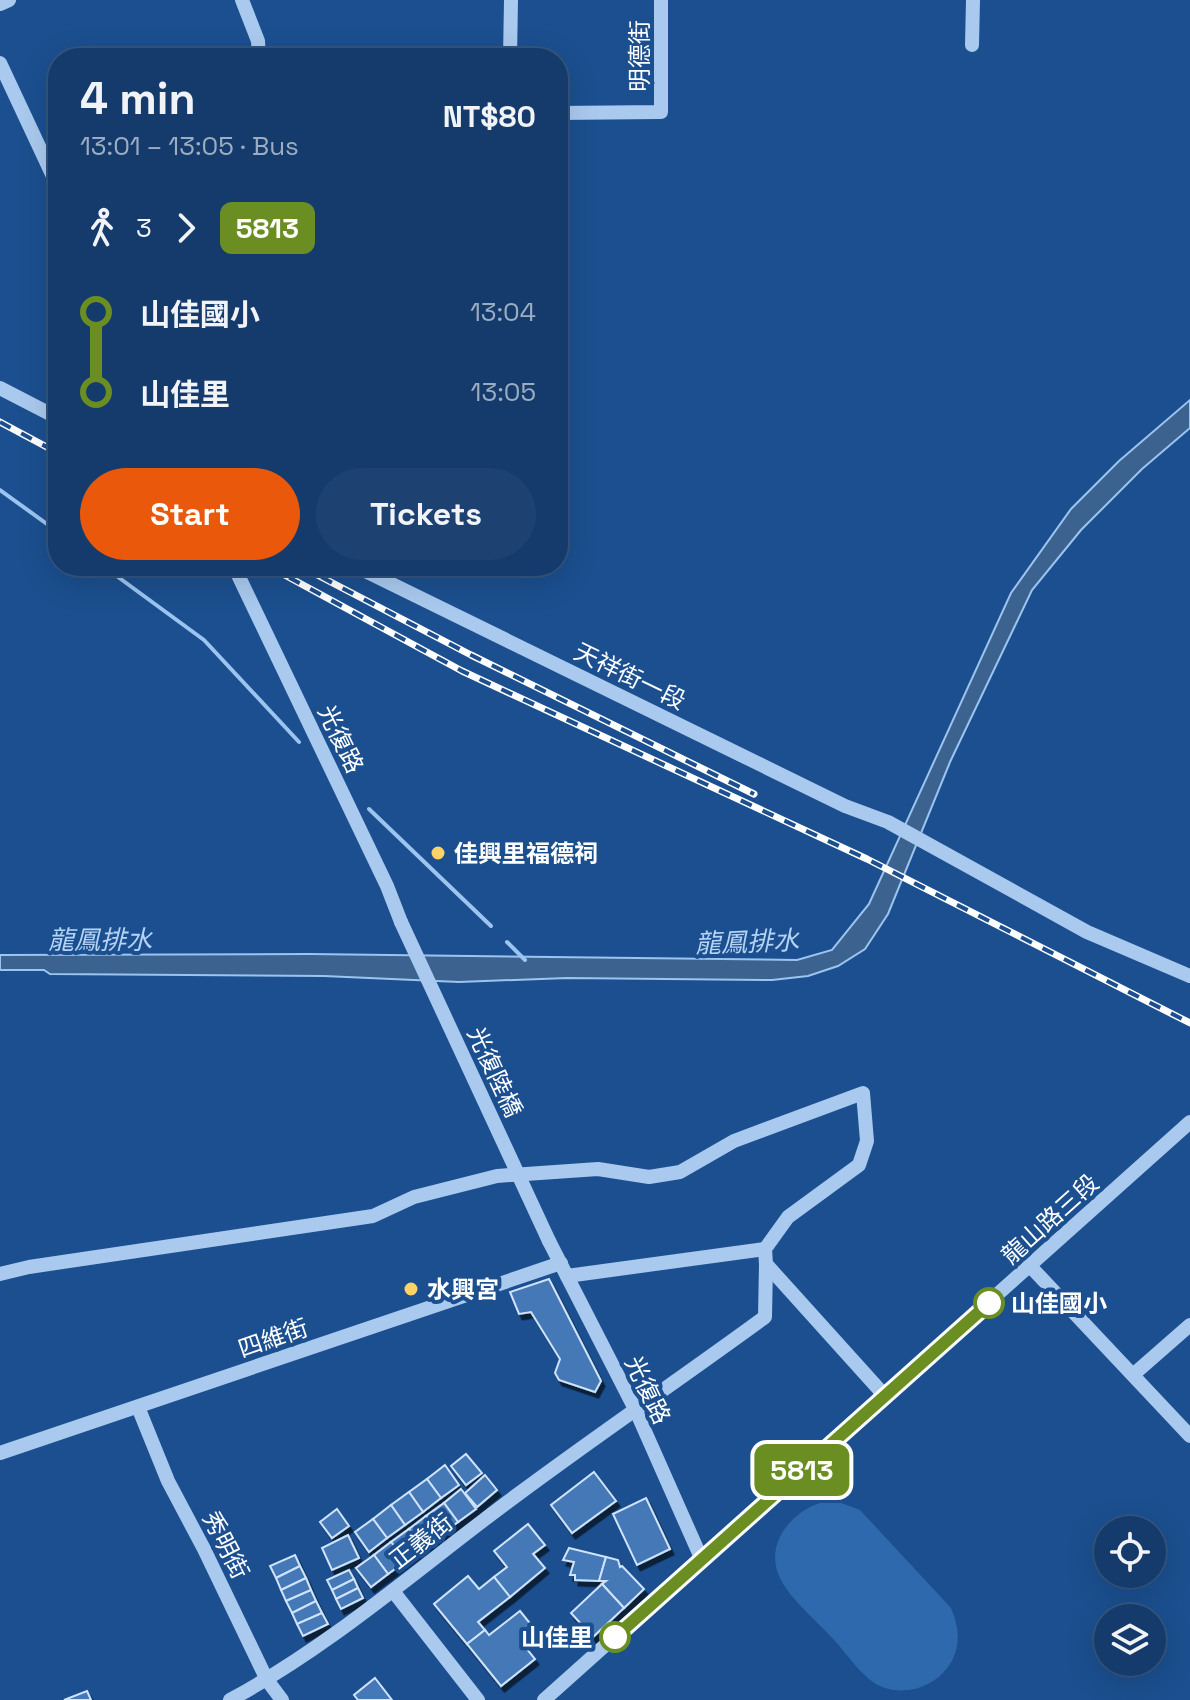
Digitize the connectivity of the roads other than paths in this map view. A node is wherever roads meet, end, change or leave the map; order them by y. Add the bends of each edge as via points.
1 (9, 0) edge
2 (242, 0) edge
3 (511, 0) edge
4 (661, 0) edge
5 (973, 0) edge
6 (0, 4) edge
7 (972, 45) dead end
8 (258, 48) edge
9 (510, 48) edge
10 (0, 63) edge
11 (568, 113) edge
12 (48, 166) edge
13 (0, 388) edge
14 (48, 413) edge
15 (375, 576) edge
16 (239, 577) dead end
17 (401, 922) joint
18 (1190, 976) edge
19 (1190, 1122) edge
20 (549, 1241) joint
21 (766, 1257) junction
22 (1030, 1266) junction
23 (564, 1270) junction
24 (0, 1274) edge
25 (1190, 1325) edge
26 (1134, 1374) junction
27 (885, 1396) junction
28 (138, 1407) junction
29 (636, 1411) junction
30 (1190, 1436) edge
31 (0, 1453) edge
32 (702, 1560) junction
33 (393, 1591) junction
34 (267, 1680) junction
35 (230, 1700) edge
36 (282, 1700) edge
37 (478, 1700) edge
38 (544, 1700) edge

1 - 6 street
2 - 8 street
3 - 9 street
4 - 11 street, 明德街 via 661,112
5 - 7 street
10 - 12 street
13 - 14 street
15 - 18 street, 天祥街一段 via 845,806 888,822 1087,932
16 - 17 street, 光復路
17 - 20 street, 光復陸橋, bridge
19 - 22 street, 龍山路三段
20 - 23 street, 光復路
21 - 23 street, 四維街
21 - 24 street via 788,1217 859,1165 867,1141 863,1093 734,1141 680,1172 649,1177 598,1169 497,1176 414,1197 373,1216
21 - 27 street
21 - 29 street, 正義街 via 765,1317
22 - 26 street
22 - 27 street, 龍山路三段
23 - 28 street, 四維街
23 - 29 street, 光復路
25 - 26 street
26 - 30 street
27 - 32 street, 龍山路三段
28 - 31 street, 四維街
28 - 34 street, 秀明街 via 168,1481
29 - 32 street, 光復路
29 - 33 street, 正義街 via 517,1494
32 - 38 street, 龍山路三段
33 - 34 street, 正義街
33 - 37 street
34 - 35 street, 正義街
34 - 36 street, 秀明街

